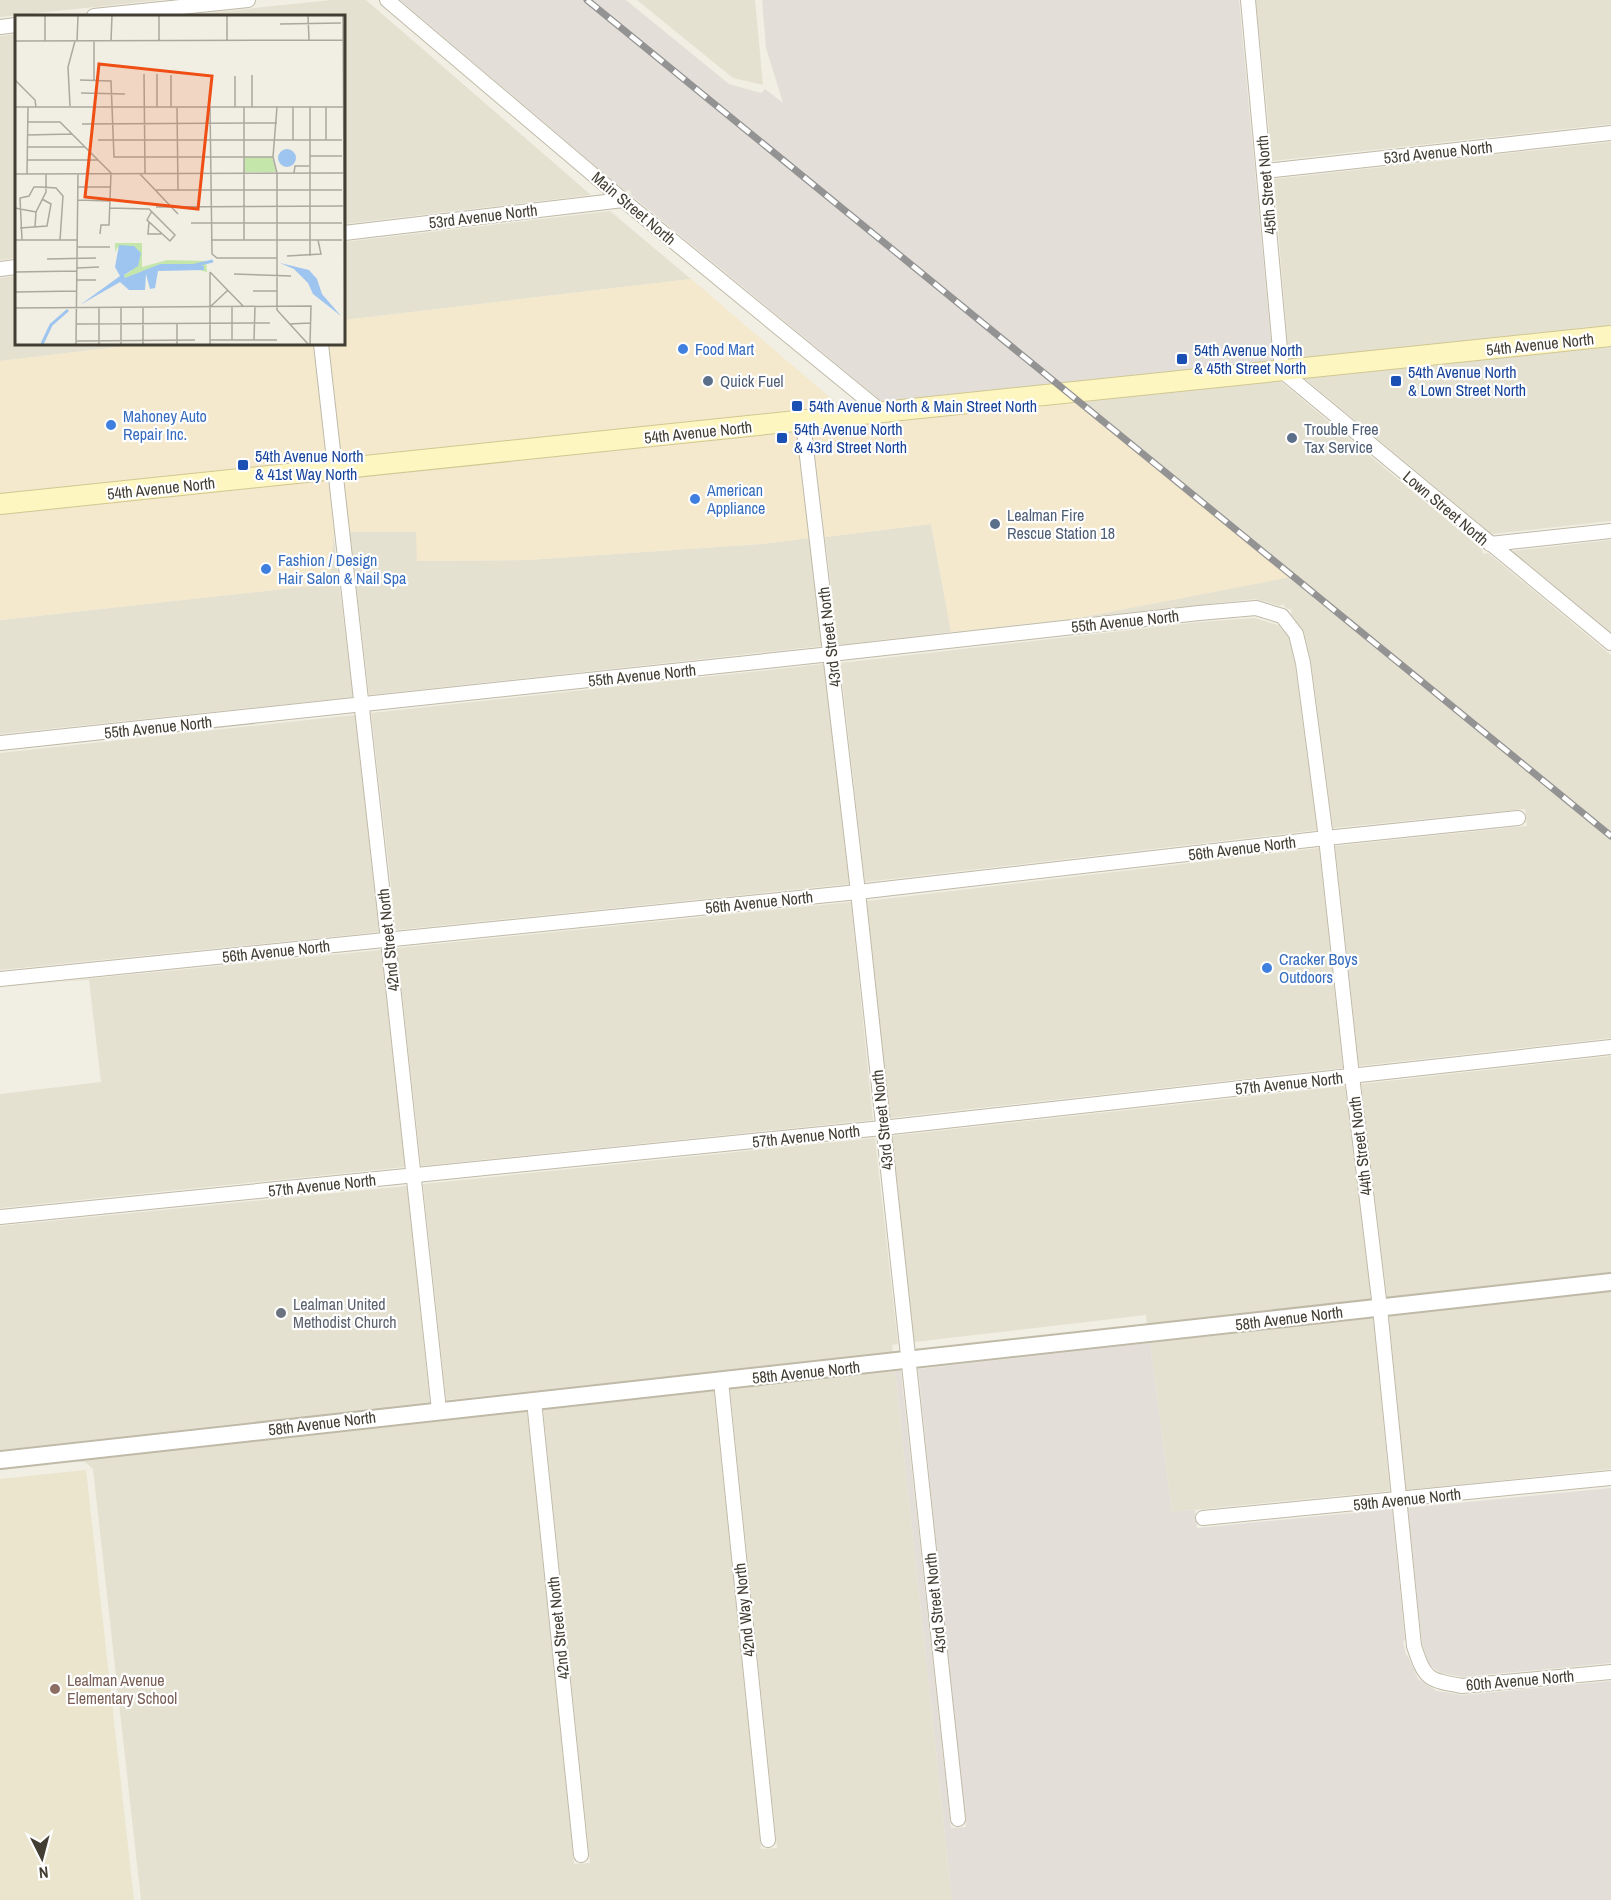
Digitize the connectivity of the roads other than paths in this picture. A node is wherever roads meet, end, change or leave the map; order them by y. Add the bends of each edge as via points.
1 (248, 0) edge
2 (387, 0) edge
3 (1248, 0) edge
4 (104, 15) edge
5 (15, 25) edge
6 (0, 27) edge
7 (1611, 133) edge
8 (1265, 171) junction
9 (623, 200) junction
10 (345, 233) edge
11 (15, 267) edge
12 (0, 269) edge
13 (1611, 336) edge
14 (321, 345) edge
15 (1282, 371) junction
16 (883, 413) junction
17 (803, 422) junction
18 (335, 469) junction
19 (0, 504) edge
20 (1611, 531) edge
21 (1490, 544) junction
22 (1282, 616) joint
23 (1611, 643) edge
24 (831, 654) junction
25 (362, 705) junction
26 (0, 743) edge
27 (1518, 818) dead end
28 (1326, 838) junction
29 (858, 892) junction
30 (388, 940) junction
31 (0, 979) edge
32 (1611, 1047) edge
33 (1352, 1076) junction
34 (882, 1128) junction
35 (414, 1176) junction
36 (0, 1217) edge
37 (1611, 1282) edge
38 (1380, 1308) junction
39 (909, 1361) junction
40 (721, 1381) junction
41 (534, 1401) junction
42 (439, 1410) junction
43 (0, 1460) edge
44 (1611, 1478) edge
45 (1399, 1499) junction
46 (1203, 1518) dead end
47 (1414, 1646) joint
48 (1611, 1672) edge
49 (958, 1819) dead end
50 (768, 1840) dead end
51 (581, 1855) dead end

1 - 4 street
2 - 9 street, Main Street North
3 - 8 street, 45th Street North
5 - 6 street
7 - 8 street, 53rd Avenue North
8 - 15 street, 45th Street North
9 - 10 street, 53rd Avenue North
9 - 16 street, Main Street North
11 - 12 street
13 - 15 main road, 54th Avenue North
14 - 18 street, 42nd Street North
15 - 16 main road, 54th Avenue North
15 - 21 street, Lown Street North
16 - 17 main road, 54th Avenue North
17 - 18 main road, 54th Avenue North
17 - 24 street, 43rd Street North
18 - 19 main road, 54th Avenue North
18 - 25 street, 42nd Street North
20 - 21 street
21 - 23 street, Lown Street North
22 - 24 street, 55th Avenue North via 1256,609 1199,613
22 - 28 street, 44th Street North via 1296,634 1303,663
24 - 25 street, 55th Avenue North
24 - 29 street, 43rd Street North
25 - 26 street, 55th Avenue North
25 - 30 street, 42nd Street North
27 - 28 street, 56th Avenue North
28 - 29 street, 56th Avenue North
28 - 33 street, 44th Street North
29 - 30 street, 56th Avenue North
29 - 34 street, 43rd Street North
30 - 31 street, 56th Avenue North
30 - 35 street, 42nd Street North
32 - 33 street, 57th Avenue North
33 - 34 street, 57th Avenue North
33 - 38 street, 44th Street North
34 - 35 street, 57th Avenue North
34 - 39 street, 43rd Street North
35 - 36 street, 57th Avenue North
35 - 42 street, 42nd Street North
37 - 38 street, 58th Avenue North
38 - 39 street, 58th Avenue North
38 - 45 street, 44th Street North
39 - 40 street, 58th Avenue North
39 - 49 street, 43rd Street North
40 - 41 street, 58th Avenue North
40 - 50 street, 42nd Way North
41 - 42 street, 58th Avenue North
41 - 51 street, 42nd Street North
42 - 43 street, 58th Avenue North
44 - 45 street, 59th Avenue North
45 - 46 street, 59th Avenue North
45 - 47 street, 44th Street North
47 - 48 street, 60th Avenue North via 1422,1671 1438,1682 1462,1686

